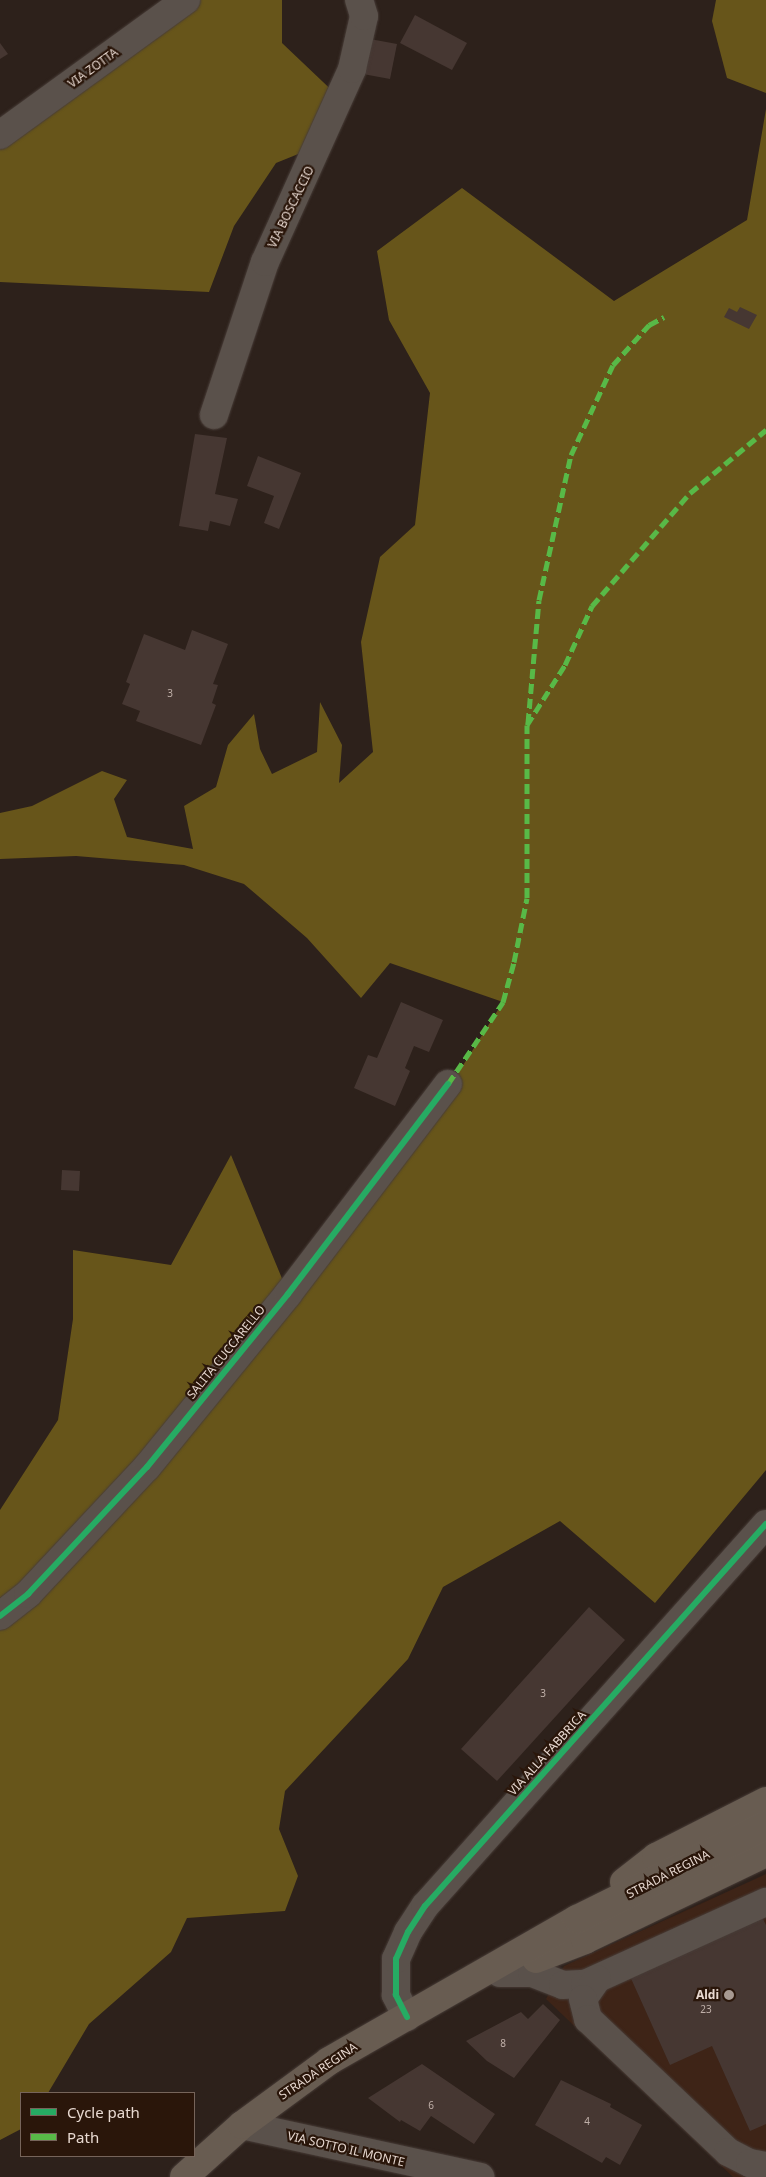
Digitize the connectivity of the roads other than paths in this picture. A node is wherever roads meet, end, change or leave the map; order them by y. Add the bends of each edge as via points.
1 (186, 0) edge
2 (359, 0) edge
3 (0, 135) edge
4 (214, 415) dead end
5 (448, 1084) dead end
6 (766, 1524) edge
7 (0, 1616) edge
8 (766, 1802) edge
9 (766, 1825) edge
10 (766, 1853) edge
11 (766, 1902) edge
12 (577, 1919) junction
13 (500, 1973) junction
14 (597, 1979) junction
15 (466, 1985) junction
16 (408, 2016) junction
17 (242, 2125) junction
18 (766, 2167) edge
19 (184, 2177) edge
20 (480, 2177) edge
21 (728, 2177) edge

1 - 3 street, VIA ZOTTA
2 - 4 street, VIA BOSCACCIO via 364,16 352,69 265,262
5 - 7 street, SALITA CUCCARELLO via 288,1294 147,1467 28,1594
6 - 16 street, VIA ALLA FABBRICA via 426,1906 408,1932 396,1960 396,1995
8 - 12 main road via 656,1857
9 - 12 main road, STRADA REGINA
10 - 13 main road, STRADA REGINA via 585,1940
11 - 14 street
12 - 15 main road, STRADA REGINA
13 - 14 street via 532,1973 563,1985 585,1984
13 - 15 main road, STRADA REGINA
14 - 18 street via 583,1998 588,2019 728,2152
15 - 16 main road, STRADA REGINA
16 - 17 main road, STRADA REGINA via 329,2062
17 - 19 main road, STRADA REGINA
17 - 20 street, VIA SOTTO IL MONTE
18 - 21 street

